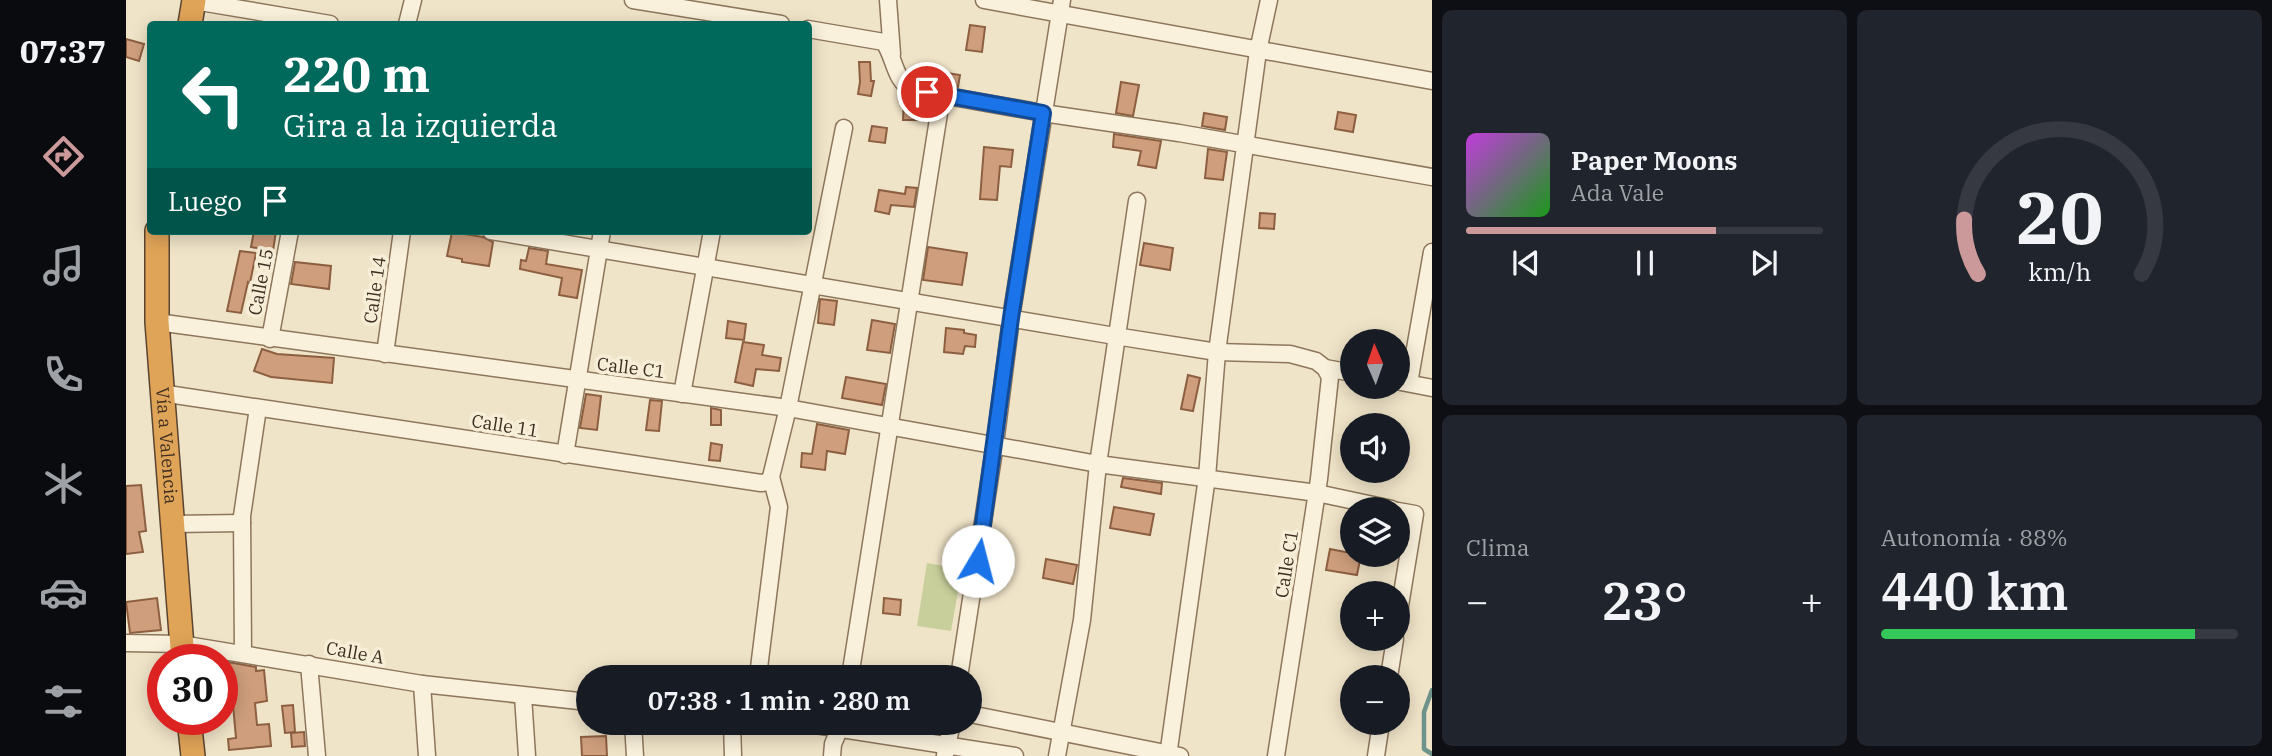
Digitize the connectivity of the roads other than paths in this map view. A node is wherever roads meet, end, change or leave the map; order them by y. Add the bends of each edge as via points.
1 (413, 0) edge
2 (633, 0) edge
3 (888, 0) edge
4 (984, 0) edge
5 (1269, 0) edge
6 (194, 1) edge
7 (1061, 7) edge
8 (191, 21) edge
9 (312, 21) edge
10 (408, 21) edge
11 (762, 21) edge
12 (812, 30) edge
13 (1258, 51) junction
14 (892, 54) junction
15 (1432, 81) edge
16 (942, 94) junction
17 (1043, 113) junction
18 (844, 128) dead end
19 (1247, 145) junction
20 (1432, 177) edge
21 (1137, 201) dead end
22 (157, 235) edge
23 (289, 235) edge
24 (401, 235) edge
25 (517, 235) edge
26 (601, 235) edge
27 (711, 235) edge
28 (599, 249) junction
29 (1432, 252) edge
30 (705, 266) junction
31 (813, 284) junction
32 (910, 302) junction
33 (1011, 318) junction
34 (157, 322) junction
35 (1115, 336) junction
36 (270, 340) junction
37 (1217, 352) junction
38 (385, 354) junction
39 (1410, 354) edge
40 (1328, 372) junction
41 (1340, 372) edge
42 (578, 381) junction
43 (1410, 383) edge
44 (1432, 387) edge
45 (161, 393) junction
46 (682, 394) junction
47 (258, 408) junction
48 (788, 408) junction
49 (890, 426) junction
50 (995, 444) junction
51 (565, 455) junction
52 (1098, 464) junction
53 (771, 477) junction
54 (1207, 477) junction
55 (1317, 493) junction
56 (1340, 498) edge
57 (1410, 513) edge
58 (242, 523) junction
59 (172, 524) junction
60 (1410, 545) edge
61 (126, 643) edge
62 (181, 644) edge
63 (147, 646) edge
64 (238, 654) edge
65 (243, 654) junction
66 (309, 664) junction
67 (761, 665) edge
68 (852, 665) edge
69 (961, 665) edge
70 (422, 684) junction
71 (523, 696) junction
72 (576, 701) edge
73 (982, 717) edge
74 (1061, 733) junction
75 (191, 735) edge
76 (634, 735) edge
77 (732, 735) edge
78 (837, 735) edge
79 (879, 735) edge
80 (1379, 735) edge
81 (946, 751) edge
82 (1172, 755) edge
83 (193, 756) edge
84 (317, 756) edge
85 (426, 756) edge
86 (527, 756) edge
87 (635, 756) edge
88 (733, 756) edge
89 (832, 756) edge
90 (1015, 756) edge
91 (1057, 756) edge
92 (1276, 756) edge
93 (1376, 756) edge

1 - 10 street
2 - 11 street
3 - 14 street
4 - 7 street
5 - 13 street
6 - 8 highway
6 - 9 street
7 - 13 street
7 - 17 street
12 - 14 street via 884,42
13 - 15 street
13 - 19 street
14 - 16 street via 904,85
16 - 17 street
16 - 32 street
17 - 19 street
17 - 33 street
18 - 31 street
19 - 20 street
19 - 37 street
21 - 35 street
22 - 34 highway, Vía a Valencia
23 - 36 street, Calle 15
24 - 38 street, Calle 14
25 - 28 street
26 - 28 street
27 - 30 street
28 - 30 street
28 - 42 street
29 - 39 street
30 - 31 street
30 - 46 street
31 - 32 street
31 - 48 street
32 - 33 street
32 - 49 street
33 - 35 street
33 - 50 street
34 - 36 street, Calle C1
34 - 45 highway, Vía a Valencia
35 - 37 street
35 - 52 street
36 - 38 street, Calle C1
37 - 40 street via 1290,354 1315,361
37 - 54 street
38 - 42 street, Calle C1
40 - 41 street
40 - 55 street, Calle C1
42 - 46 street, Calle C1
42 - 51 street
43 - 44 street
45 - 47 street, Calle 11
45 - 59 highway, Vía a Valencia
46 - 48 street, Calle C1
47 - 51 street, Calle 11
47 - 58 street
48 - 49 street, Calle C1
48 - 53 street
49 - 50 street, Calle C1
49 - 68 street
50 - 52 street, Calle C1
50 - 69 street
51 - 53 street, Calle 11 via 761,483
52 - 54 street, Calle C1
52 - 74 street via 1082,620
53 - 67 street via 779,507
54 - 55 street, Calle C1
54 - 82 street
55 - 56 street, Calle C1
55 - 92 street, Calle C1
57 - 60 street via 1415,514
58 - 59 street
58 - 65 street
59 - 62 highway, Vía a Valencia
61 - 63 street, Calle A
64 - 65 street, Calle A
65 - 66 street, Calle A
66 - 70 street, Calle A
66 - 84 street
70 - 71 street, Calle A
70 - 85 street
71 - 72 street, Calle A
71 - 86 street
73 - 74 street
74 - 82 street
74 - 91 street
75 - 83 highway
76 - 87 street
77 - 88 street
78 - 89 street
79 - 81 street
80 - 93 street
81 - 90 street

